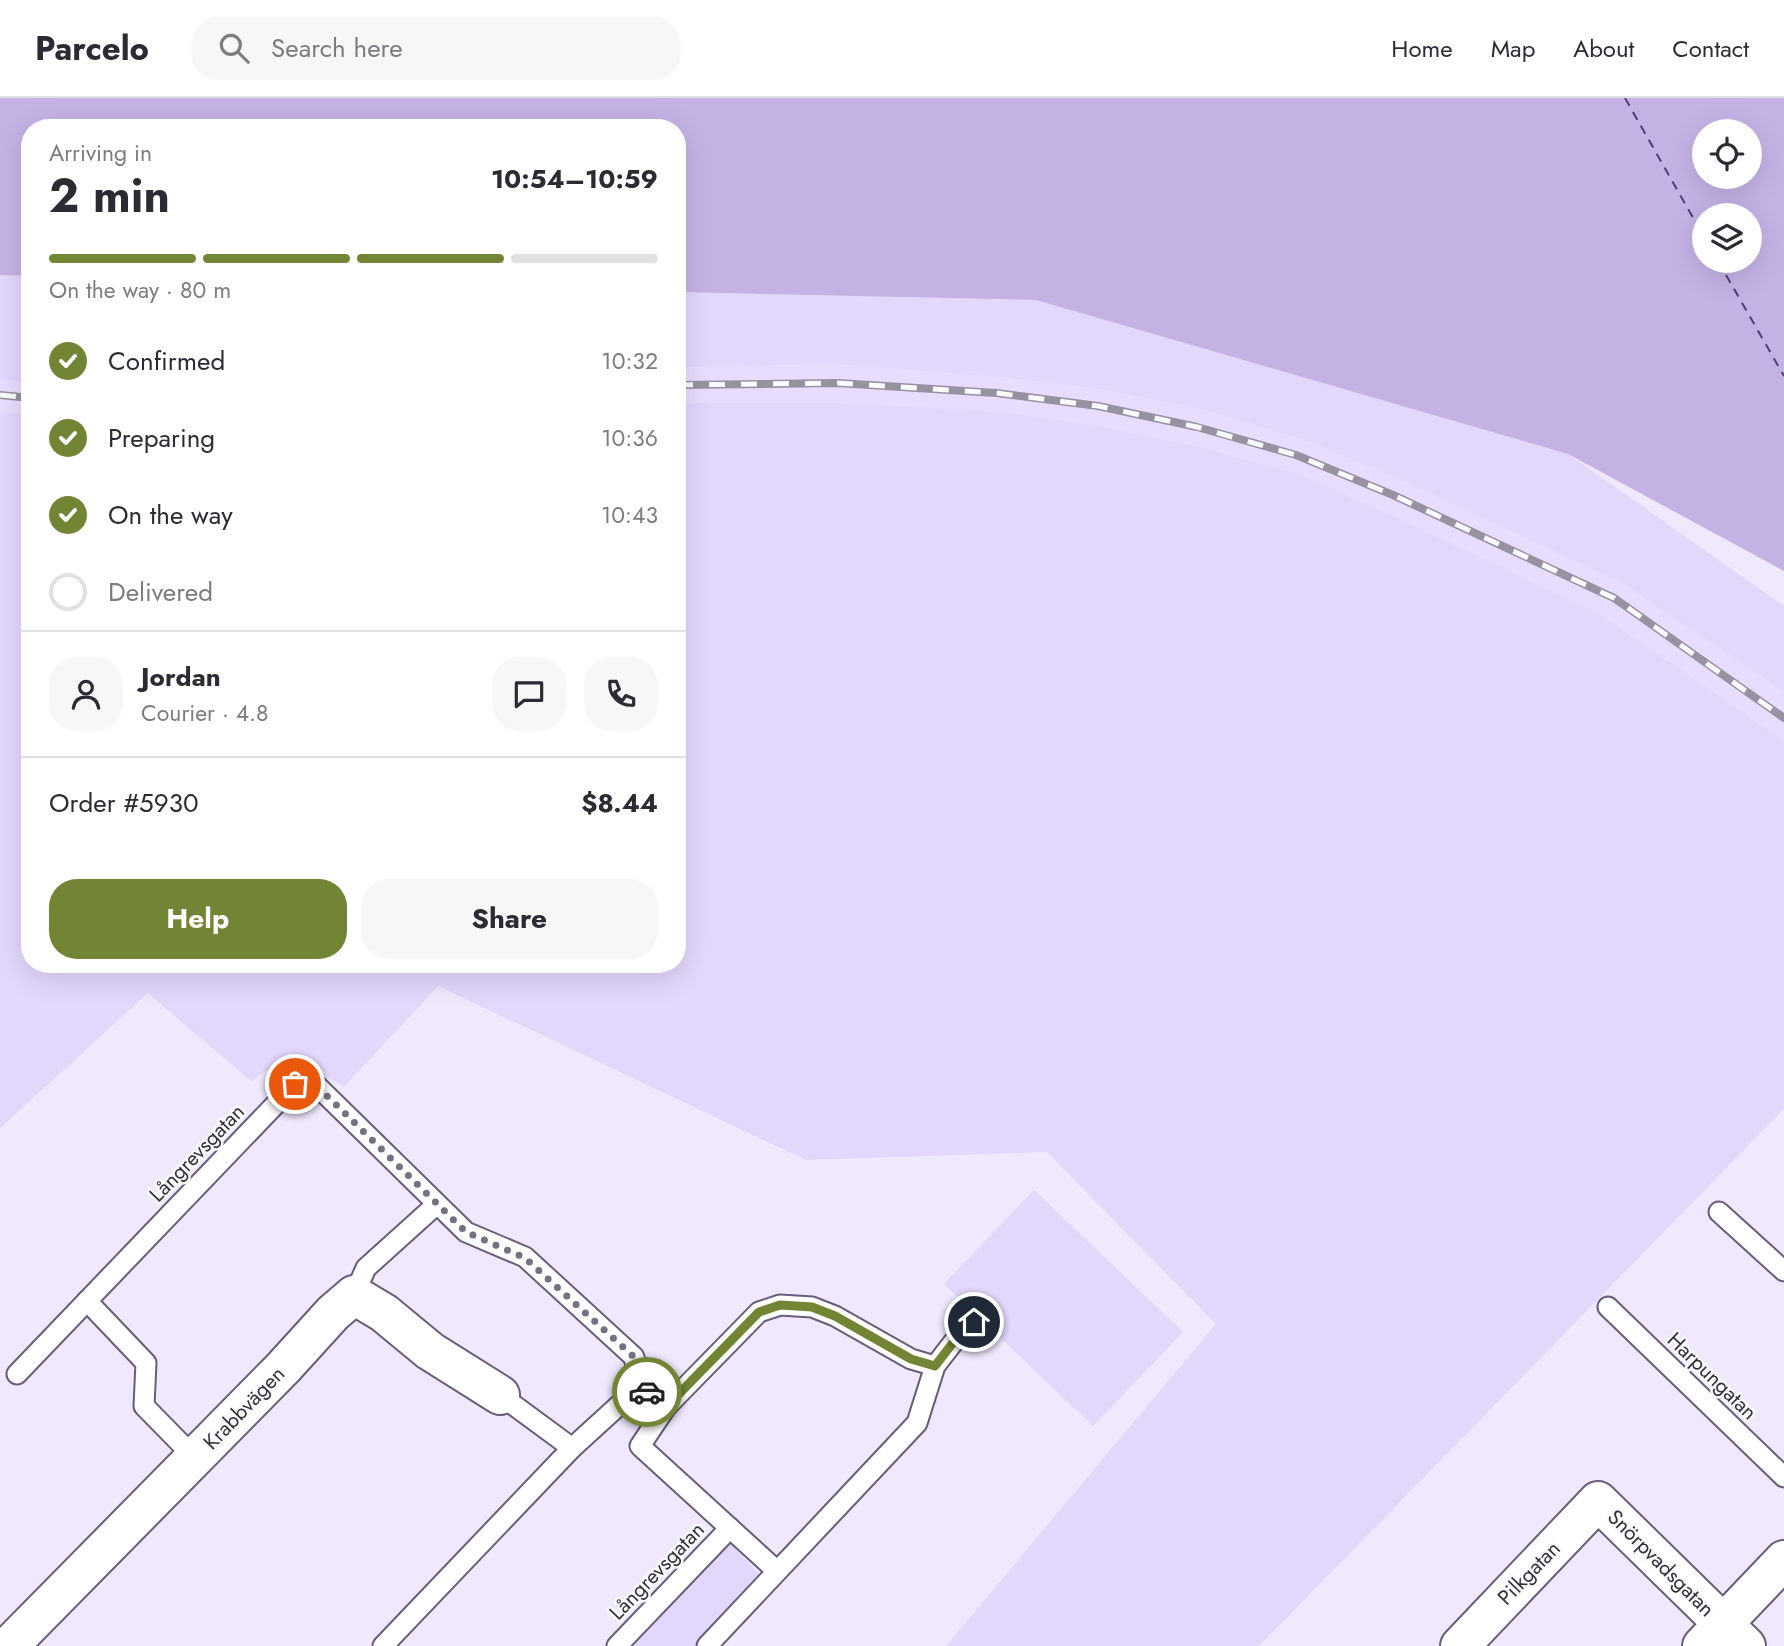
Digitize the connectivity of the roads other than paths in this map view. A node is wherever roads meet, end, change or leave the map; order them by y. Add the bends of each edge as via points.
1 (437, 1204) junction
2 (1718, 1212) dead end
3 (1784, 1271) edge
4 (354, 1295) junction
5 (87, 1301) junction
6 (1608, 1307) dead end
7 (974, 1322) dead end
8 (935, 1366) junction
9 (17, 1374) dead end
10 (640, 1386) junction
11 (500, 1395) joint
12 (666, 1407) junction
13 (572, 1448) junction
14 (195, 1458) junction
15 (1784, 1477) edge
16 (1598, 1501) joint
17 (730, 1528) junction
18 (1784, 1560) edge
19 (777, 1571) junction
20 (1724, 1639) edge
21 (22, 1642) edge
22 (383, 1646) edge
23 (617, 1646) edge
24 (707, 1646) edge
25 (1460, 1646) edge

1 - 4 lane via 366,1268
1 - 5 lane, Långrevsgatan via 314,1083 295,1084
1 - 10 lane, Långrevsgatan via 466,1232 525,1258 634,1357
2 - 3 lane
4 - 11 street
4 - 14 street, Krabbvägen
5 - 9 lane, Långrevsgatan
5 - 14 lane via 146,1363 144,1405
6 - 15 lane, Harpungatan
7 - 8 lane
8 - 12 lane via 911,1359 823,1311 780,1305 759,1312
8 - 19 lane via 918,1423
10 - 12 lane
10 - 13 lane
11 - 13 lane
12 - 17 lane, Långrevsgatan via 640,1446
13 - 22 lane
14 - 21 street, Krabbvägen
16 - 20 street, Snörpvadsgatan
16 - 25 street, Pilkgatan
17 - 19 lane, Långrevsgatan
17 - 23 lane, Långrevsgatan
18 - 20 street, Snörpvadsgatan
19 - 24 lane

